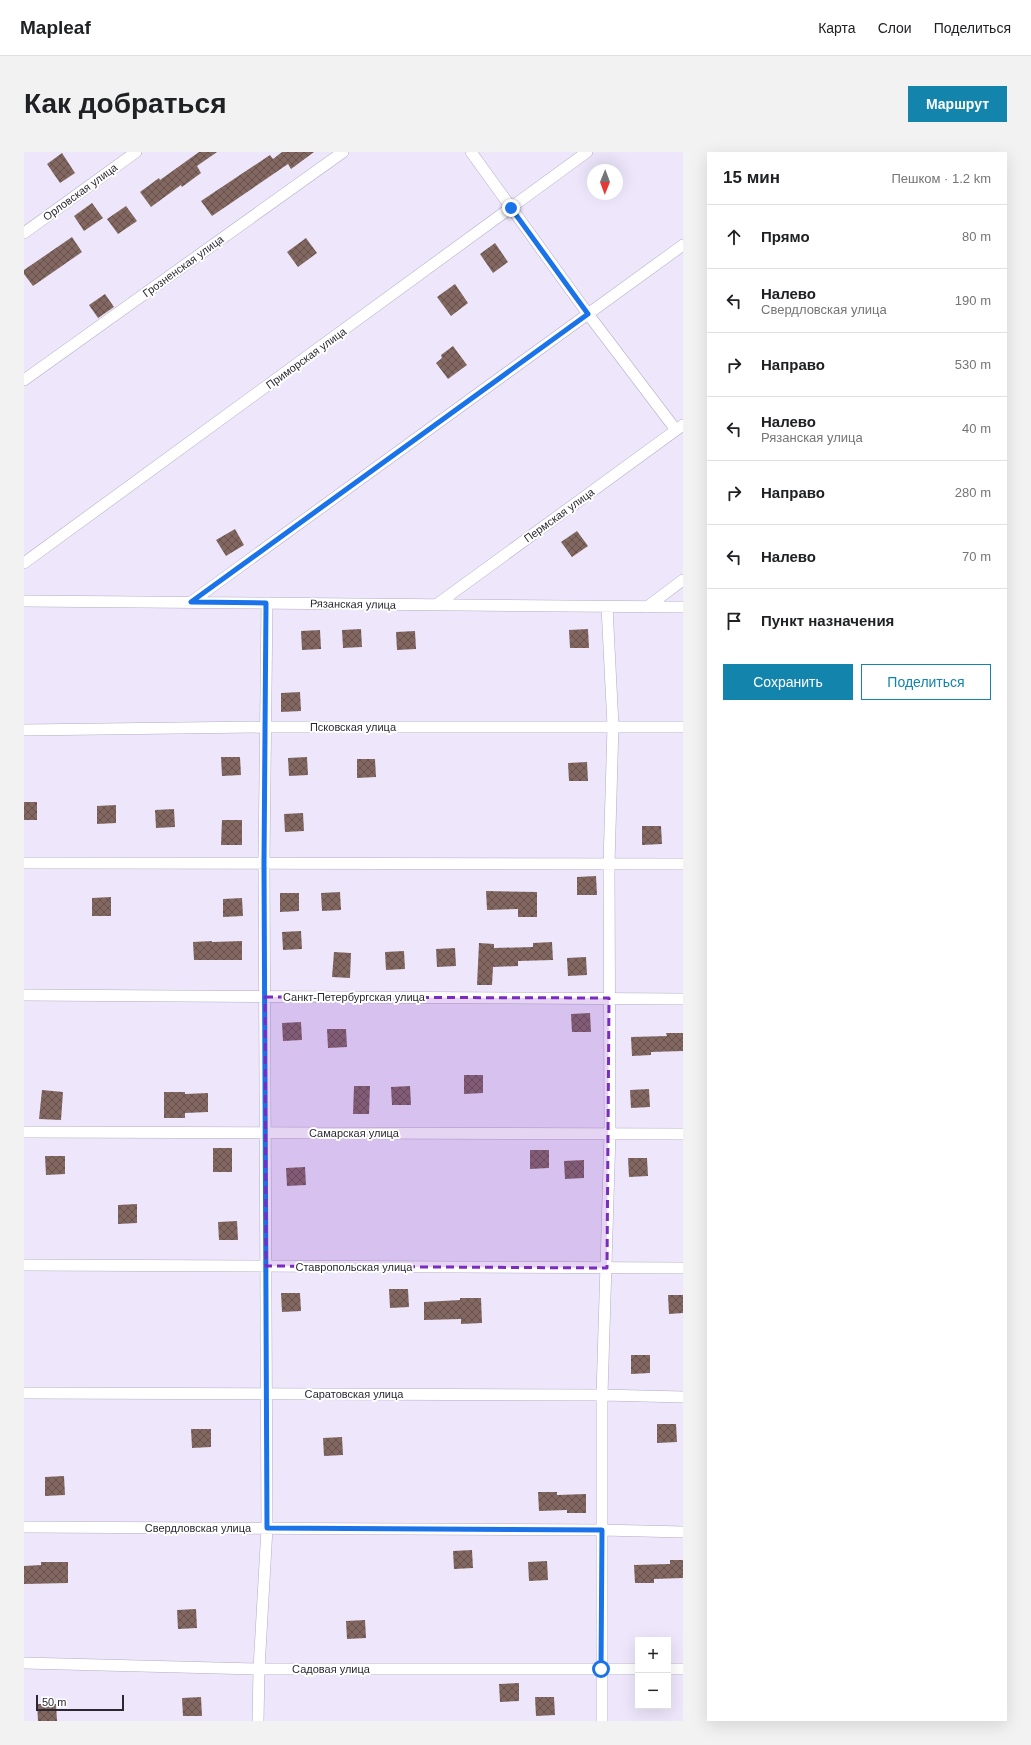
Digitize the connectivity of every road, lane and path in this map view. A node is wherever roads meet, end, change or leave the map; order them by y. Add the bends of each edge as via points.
1 (136, 152) edge
2 (343, 152) edge
3 (471, 152) edge
4 (588, 152) edge
5 (511, 208) junction
6 (24, 233) edge
7 (683, 245) edge
8 (588, 314) junction
9 (24, 380) edge
10 (680, 427) edge
11 (24, 563) edge
12 (683, 580) edge
13 (24, 601) edge
14 (191, 602) junction
15 (266, 603) junction
16 (436, 605) junction
17 (607, 606) junction
18 (647, 607) junction
19 (683, 607) edge
20 (613, 726) junction
21 (265, 727) junction
22 (683, 727) edge
23 (24, 730) edge
24 (24, 863) edge
25 (264, 863) junction
26 (609, 864) junction
27 (683, 864) edge
28 (24, 995) edge
29 (265, 997) junction
30 (609, 998) junction
31 (683, 999) edge
32 (24, 1132) edge
33 (265, 1133) junction
34 (610, 1133) junction
35 (683, 1134) edge
36 (24, 1265) edge
37 (266, 1266) junction
38 (607, 1268) junction
39 (683, 1268) edge
40 (24, 1394) edge
41 (266, 1394) junction
42 (602, 1395) junction
43 (683, 1397) edge
44 (24, 1527) edge
45 (267, 1528) junction
46 (602, 1530) junction
47 (683, 1532) edge
48 (24, 1663) edge
49 (259, 1669) junction
50 (601, 1669) junction
51 (635, 1669) edge
52 (671, 1669) edge
53 (683, 1669) edge
54 (258, 1721) edge
55 (602, 1721) edge

1 - 6 street, Орловская улица
2 - 9 street, Грозненская улица
3 - 5 street
4 - 5 street, Приморская улица
5 - 8 street
5 - 11 street, Приморская улица
7 - 8 street
8 - 10 street
8 - 14 street
10 - 16 street, Пермская улица
12 - 18 street
13 - 14 street, Рязанская улица
14 - 15 street, Рязанская улица
15 - 16 street, Рязанская улица
15 - 21 street
16 - 17 street, Рязанская улица
17 - 18 street, Рязанская улица
17 - 20 street
18 - 19 street, Рязанская улица
20 - 21 street, Псковская улица
20 - 22 street, Псковская улица
20 - 26 street
21 - 23 street, Псковская улица
21 - 25 street
24 - 25 street
25 - 26 street
25 - 29 street
26 - 27 street
26 - 30 street
28 - 29 street, Санкт-Петербургская улица
29 - 30 street, Санкт-Петербургская улица
29 - 33 street
30 - 31 street, Санкт-Петербургская улица
30 - 34 street
32 - 33 street, Самарская улица
33 - 34 street, Самарская улица
33 - 37 street
34 - 35 street, Самарская улица
34 - 38 street
36 - 37 street, Ставропольская улица
37 - 38 street, Ставропольская улица
37 - 41 street
38 - 39 street, Ставропольская улица
38 - 42 street
40 - 41 street, Саратовская улица
41 - 42 street, Саратовская улица
41 - 45 street
42 - 43 street, Саратовская улица
42 - 46 street
44 - 45 street, Свердловская улица
45 - 46 street, Свердловская улица
45 - 49 street
46 - 47 street, Свердловская улица
46 - 50 street
48 - 49 street, Садовая улица
49 - 50 street, Садовая улица
49 - 54 street
50 - 51 street, Садовая улица
50 - 55 street
52 - 53 street

